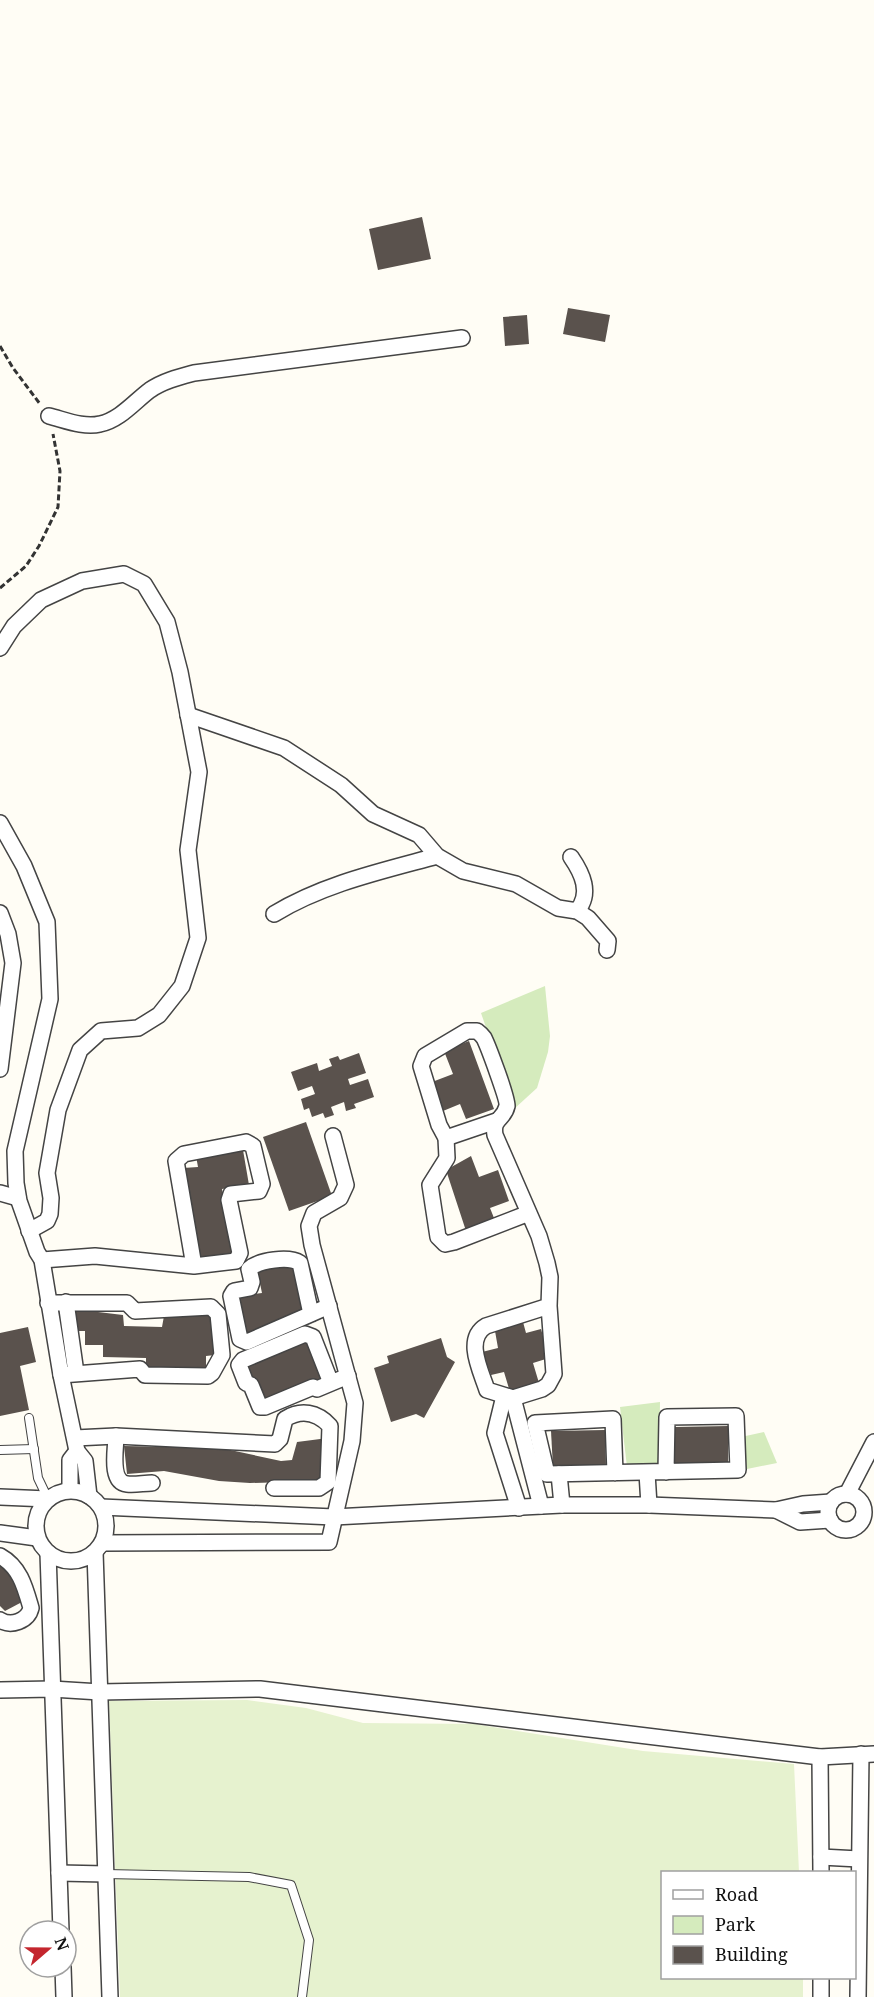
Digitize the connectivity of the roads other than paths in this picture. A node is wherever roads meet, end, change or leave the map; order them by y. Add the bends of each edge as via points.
1 (462, 338) dead end
2 (49, 416) road end
3 (0, 648) edge
4 (188, 715) junction
5 (0, 823) edge
6 (436, 856) junction
7 (570, 857) dead end
8 (577, 911) junction
9 (0, 913) edge
10 (274, 914) dead end
11 (607, 950) dead end
12 (0, 1069) edge
13 (496, 1121) junction
14 (333, 1136) dead end
15 (446, 1138) junction
16 (0, 1193) edge
17 (18, 1198) junction
18 (529, 1213) junction
19 (29, 1231) junction
20 (42, 1260) junction
21 (194, 1266) junction
22 (66, 1302) junction
23 (48, 1303) junction
24 (329, 1306) junction
25 (549, 1306) junction
26 (311, 1314) junction
27 (68, 1374) junction
28 (348, 1376) junction
29 (331, 1383) junction
30 (508, 1397) junction
31 (29, 1418) dead end
32 (116, 1436) junction
33 (874, 1443) edge
34 (76, 1444) junction
35 (34, 1449) junction
36 (0, 1450) edge
37 (666, 1472) junction
38 (615, 1473) junction
39 (647, 1473) junction
40 (560, 1474) junction
41 (152, 1483) dead end
42 (274, 1488) dead end
43 (70, 1490) junction
44 (848, 1494) junction
45 (874, 1495) edge
46 (89, 1496) junction
47 (0, 1497) edge
48 (48, 1499) junction
49 (831, 1502) junction
50 (562, 1505) junction
51 (649, 1505) junction
52 (541, 1506) junction
53 (101, 1507) junction
54 (519, 1508) junction
55 (864, 1509) junction
56 (776, 1510) junction
57 (334, 1517) junction
58 (830, 1520) junction
59 (6, 1534) edge
60 (37, 1538) junction
61 (99, 1547) junction
62 (0, 1548) edge
63 (48, 1553) junction
64 (0, 1556) edge
65 (0, 1620) edge
66 (52, 1689) junction
67 (0, 1690) edge
68 (100, 1692) junction
69 (867, 1754) edge
70 (820, 1757) junction
71 (859, 1858) junction
72 (821, 1865) edge
73 (59, 1873) junction
74 (106, 1874) junction
75 (61, 1919) edge
76 (63, 1979) edge
77 (821, 1979) edge
78 (64, 1997) edge
79 (110, 1997) edge
80 (302, 1997) edge
81 (821, 1997) edge
82 (858, 1997) edge

1 - 2 street via 194,373 153,388 117,417 100,424
3 - 4 street via 14,626 41,600 82,581 124,574 144,584 166,622
4 - 6 street via 284,748 341,785 373,814 419,835
4 - 19 street via 199,772 188,850 198,938 182,986 159,1015 138,1028 101,1031 80,1050 58,1110 47,1173 50,1214 47,1221
5 - 17 street via 24,866 47,922 50,999 15,1151
6 - 8 street via 463,871 516,884 558,908
6 - 10 street via 357,878
7 - 8 street via 581,872 585,889
8 - 11 street via 608,941
9 - 12 street via 13,963
13 - 15 street
13 - 15 street via 504,1113 507,1101 484,1039 477,1031 467,1031 425,1056 421,1066
13 - 18 street via 495,1135
14 - 24 street via 346,1185 340,1198 314,1213 309,1226
15 - 18 street via 447,1158 430,1185 441,1241 454,1242
16 - 17 street
17 - 19 street
18 - 25 street via 550,1277
19 - 20 street
20 - 21 street via 94,1256
20 - 23 street
21 - 21 street via 176,1161 184,1154 246,1142 253,1146 262,1184 259,1191 231,1194 229,1200 240,1253 236,1261
22 - 23 street
22 - 27 street
22 - 27 street via 127,1303 135,1311 212,1307 218,1314 222,1355 208,1376 145,1375 140,1369
23 - 27 street
24 - 26 street
24 - 28 street
25 - 30 street via 554,1374 542,1389
25 - 30 street via 478,1332 474,1347 487,1390
26 - 26 street via 247,1342 240,1339 231,1296 234,1291 250,1288 249,1269 254,1264 294,1259 300,1263
27 - 34 street
28 - 29 street
28 - 57 street via 355,1402 352,1441
29 - 29 street via 260,1407 239,1365 305,1334 313,1337
30 - 52 street
30 - 54 street via 495,1433
31 - 35 lane
32 - 34 street
32 - 41 street via 115,1473 119,1481
32 - 42 street via 275,1444 285,1419 295,1413 322,1417 330,1426 328,1482 319,1488
33 - 44 street
34 - 43 street via 70,1460
34 - 46 street via 85,1461
35 - 36 lane
35 - 48 lane via 38,1478
37 - 37 street via 667,1417 736,1416 738,1470
37 - 39 street
38 - 39 street
38 - 40 street
38 - 40 street via 613,1419 535,1423 547,1474
39 - 51 street
40 - 50 street
43 - 46 street
43 - 48 street
44 - 49 street
44 - 55 street via 859,1499
45 - 55 street
46 - 53 street
47 - 48 street
48 - 60 street via 36,1517
49 - 56 street
49 - 58 street
50 - 51 street
50 - 52 street
51 - 56 street
52 - 54 street
53 - 57 street
53 - 61 street via 106,1531
54 - 57 street
55 - 58 street via 863,1520 855,1528 844,1530
56 - 58 street via 800,1522
57 - 61 street via 329,1542
59 - 60 street
59 - 62 street
60 - 63 street
61 - 63 street via 87,1558 66,1562
61 - 68 street
63 - 66 street
64 - 65 street via 19,1573 31,1608 22,1621
66 - 67 street
66 - 68 street
66 - 73 street
68 - 70 street via 260,1689
68 - 74 street
69 - 70 street
69 - 71 street
70 - 72 street
71 - 72 street
71 - 82 street
73 - 74 street
73 - 75 street
74 - 79 street
74 - 80 lane via 249,1877 291,1885 309,1940
76 - 78 street
77 - 81 street

